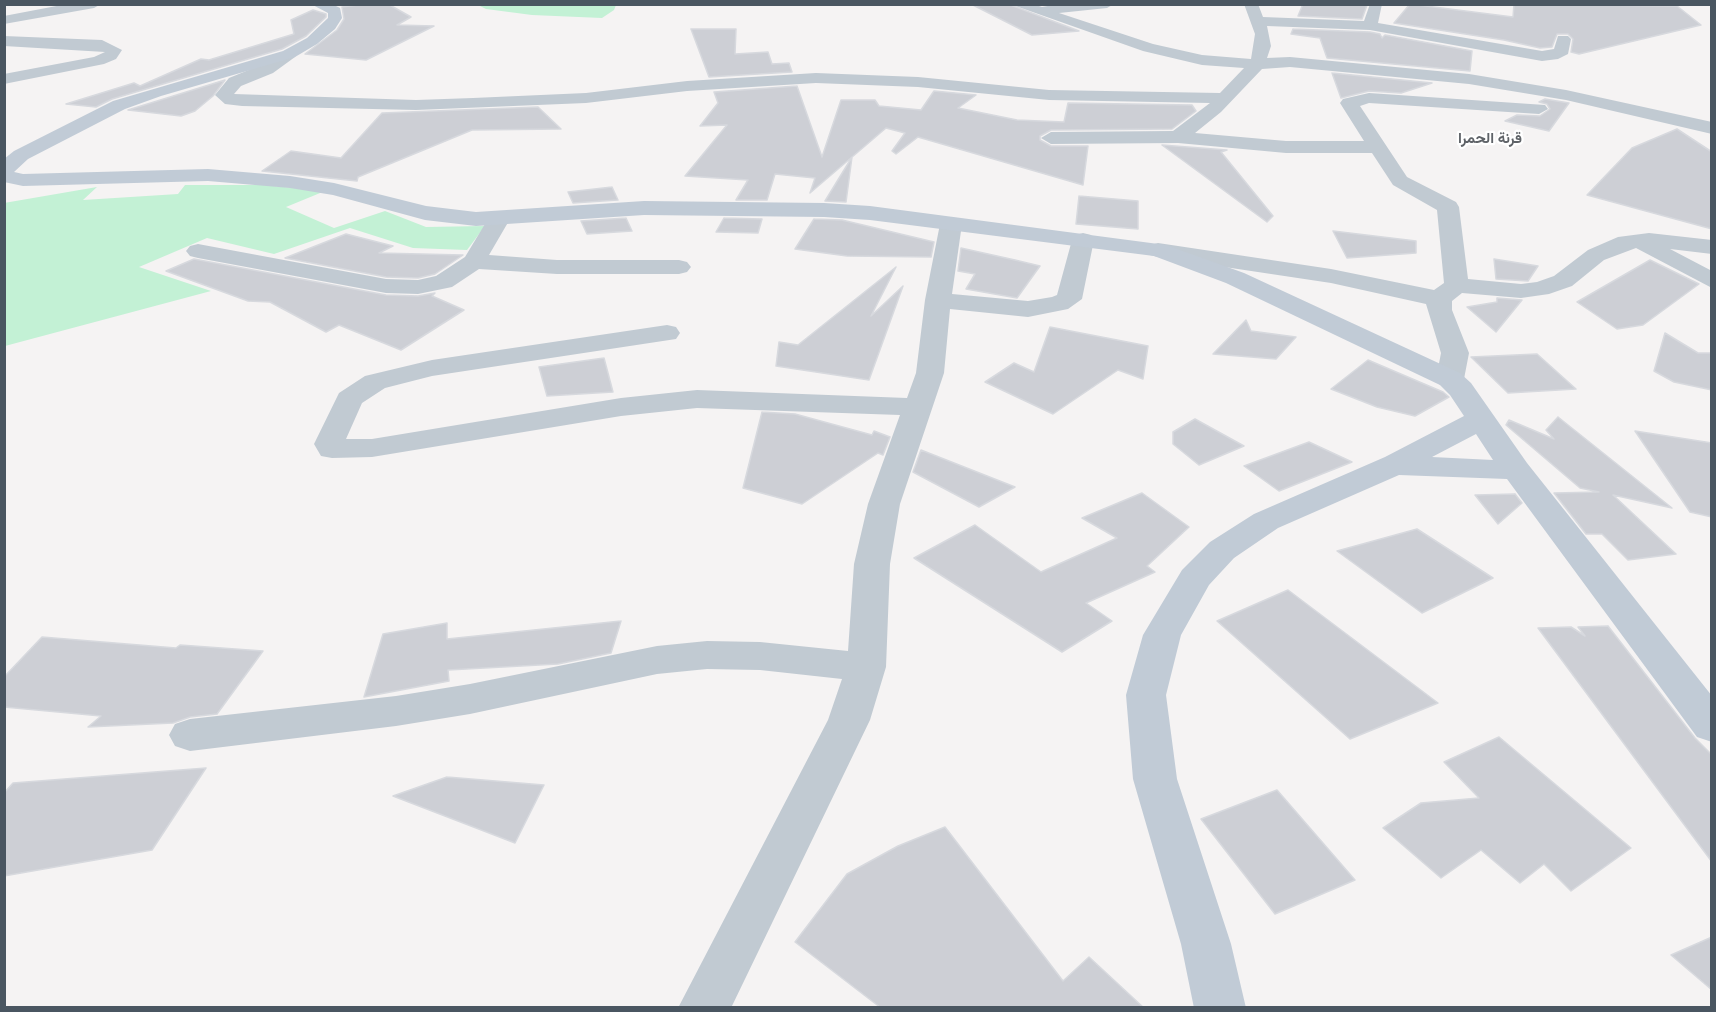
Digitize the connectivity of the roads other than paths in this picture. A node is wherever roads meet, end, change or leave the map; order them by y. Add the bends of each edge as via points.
1 (93, 4) edge
2 (318, 4) edge
3 (1107, 4) edge
4 (1251, 4) edge
5 (1376, 4) edge
6 (1024, 7) edge
7 (4, 21) edge
8 (1258, 21) junction
9 (1370, 26) junction
10 (1563, 39) dead end
11 (6, 42) edge
12 (289, 54) junction
13 (1257, 64) junction
14 (267, 69) junction
15 (4, 79) edge
16 (1224, 98) junction
17 (270, 100) junction
18 (1712, 128) edge
19 (1178, 137) junction
20 (1051, 138) dead end
21 (1712, 144) edge
22 (1379, 147) junction
23 (4, 171) edge
24 (499, 219) junction
25 (951, 224) junction
26 (1083, 240) junction
27 (1636, 241) junction
28 (1712, 247) edge
29 (1158, 250) junction
30 (198, 251) dead end
31 (474, 261) junction
32 (679, 267) dead end
33 (1712, 281) edge
34 (1448, 292) junction
35 (938, 300) junction
36 (667, 333) dead end
37 (1449, 379) junction
38 (919, 407) junction
39 (1481, 419) junction
40 (1395, 465) junction
41 (1516, 470) junction
42 (866, 667) junction
43 (1712, 726) edge
44 (190, 735) dead end
45 (704, 1008) edge
46 (1220, 1008) edge

1 - 7 street
2 - 12 street via 335,11 335,18 312,41
3 - 6 street
4 - 8 street
5 - 9 street
6 - 13 street via 1158,51 1202,60
8 - 9 street
8 - 13 street via 1263,46
9 - 10 street via 1542,56 1562,51
11 - 15 street via 102,45 114,50 98,61
12 - 14 street
12 - 23 street via 119,105 21,155
13 - 16 street
13 - 18 street via 1290,62 1469,79 1566,95
14 - 17 street via 253,86 259,95
14 - 17 street via 235,82 224,95 231,100
16 - 17 street via 1049,95 907,81 816,78 531,101 416,105
16 - 19 street
19 - 20 street
19 - 22 street via 1286,147
21 - 22 street via 1539,109 1353,100 1349,106
22 - 34 street via 1400,181 1448,207
23 - 24 street via 6,176 23,180 196,175 290,182 434,214
24 - 25 street via 644,207 721,207 870,213
24 - 31 street
25 - 26 street
25 - 35 street
26 - 29 street
26 - 35 street via 1069,299 1059,304 1028,309
27 - 28 street
27 - 33 street
27 - 34 street via 1612,246 1563,281 1540,289
29 - 34 street
29 - 37 street via 1235,278
30 - 31 street via 400,287 443,282
31 - 32 street via 557,267
34 - 37 street via 1439,310 1455,353
35 - 38 street via 930,373
36 - 38 street via 432,368 375,382 349,399 329,444 332,449 372,448 621,407 697,399
37 - 39 street via 1461,389
38 - 42 street via 884,504 872,564
39 - 40 street
39 - 41 street
40 - 41 street
40 - 46 street via 1266,521 1222,550 1195,578 1162,635 1146,695 1155,779 1206,944
41 - 43 street
42 - 44 street via 760,656 707,655 657,660 396,711
42 - 45 street via 849,720

